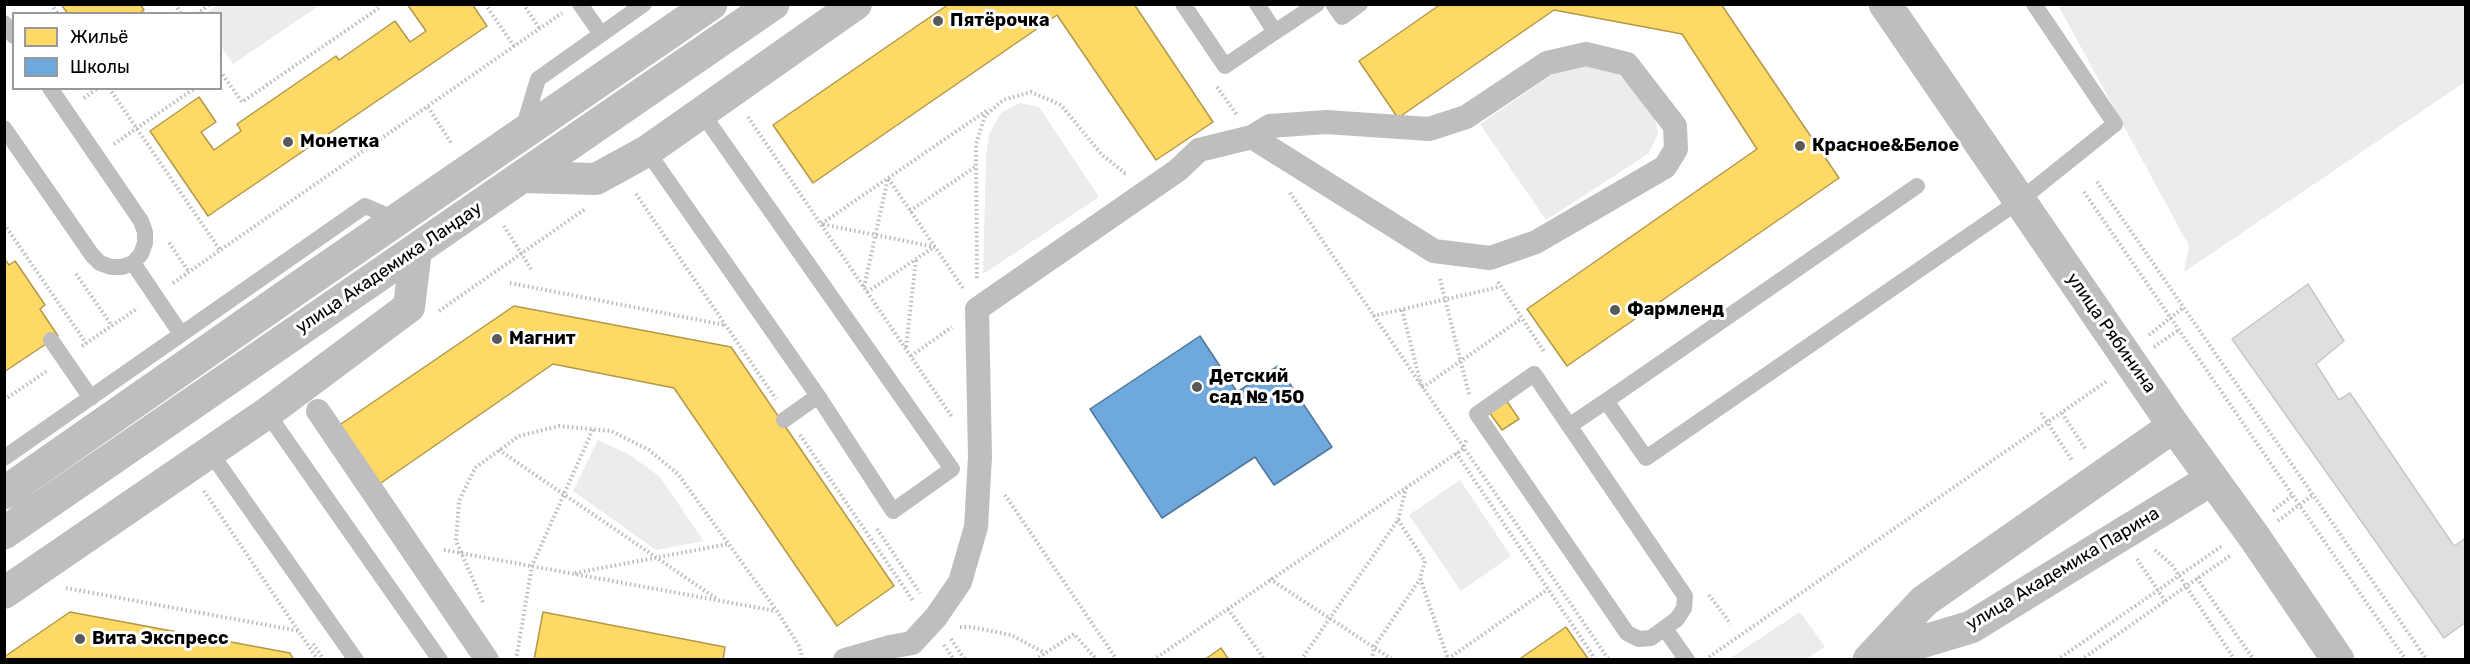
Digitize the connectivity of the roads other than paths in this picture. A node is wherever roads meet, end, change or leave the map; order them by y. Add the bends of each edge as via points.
1 (644, 4) edge
2 (711, 4) edge
3 (773, 4) edge
4 (856, 4) edge
5 (1183, 4) edge
6 (1257, 4) edge
7 (1317, 4) edge
8 (1333, 4) edge
9 (1360, 4) edge
10 (1886, 4) edge
11 (2034, 4) edge
12 (573, 8) edge
13 (1275, 32) junction
14 (601, 34) junction
15 (51, 90) edge
16 (702, 113) junction
17 (4, 128) edge
18 (522, 134) junction
19 (1252, 136) junction
20 (646, 151) junction
21 (522, 177) junction
22 (1917, 186) dead end
23 (2019, 201) junction
24 (399, 220) junction
25 (416, 250) junction
26 (133, 263) junction
27 (181, 334) junction
28 (51, 340) dead end
29 (818, 396) junction
30 (91, 398) junction
31 (1606, 401) junction
32 (318, 411) dead end
33 (267, 413) junction
34 (784, 420) dead end
35 (1569, 426) junction
36 (2174, 426) junction
37 (210, 452) junction
38 (4, 458) edge
39 (2212, 479) junction
40 (4, 493) edge
41 (4, 533) edge
42 (4, 593) edge
43 (1665, 629) junction
44 (1871, 658) edge
45 (356, 660) edge
46 (440, 660) edge
47 (487, 660) edge
48 (845, 660) edge
49 (1688, 660) edge
50 (2338, 660) edge

1 - 14 lane
2 - 18 street, улица Академика Ландау
3 - 21 street, улица Академика Ландау
4 - 16 street
5 - 13 lane via 1225,66
6 - 13 lane
7 - 13 lane
8 - 9 lane via 1342,17
10 - 23 street, улица Рябинина
11 - 23 lane via 2115,124
12 - 14 lane
14 - 18 lane via 538,79
15 - 26 lane via 141,221 145,243
16 - 20 street
16 - 29 lane via 952,469 893,511
17 - 26 lane via 92,255 111,267
18 - 24 street, улица Академика Ландау
19 - 19 street via 1270,126 1326,122 1429,129 1467,117 1547,63 1586,54 1627,64 1675,126 1676,149 1665,167 1536,242 1490,258 1434,251
19 - 48 street via 1199,150 1178,170 977,309 980,457 976,527 960,582 912,643
20 - 21 street via 596,179
20 - 29 lane
21 - 25 street, улица Академика Ландау
22 - 31 lane
23 - 31 lane via 1646,458
23 - 36 street, улица Рябинина
24 - 27 lane via 365,206
24 - 40 street, улица Академика Ландау
25 - 33 street via 409,307
25 - 41 street, улица Академика Ландау
26 - 27 lane
27 - 30 lane
28 - 30 lane
29 - 34 lane
30 - 38 lane
31 - 35 lane
32 - 47 street
33 - 37 street
33 - 46 lane
35 - 43 lane via 1681,586 1684,608
35 - 43 lane via 1534,374 1477,414 1627,633 1639,639 1651,638
36 - 39 street, улица Рябинина
36 - 44 street, улица Академика Парина via 1924,601
37 - 42 street
37 - 45 lane
39 - 44 street, улица Академика Парина via 1971,627
39 - 50 street, улица Рябинина
43 - 49 lane

